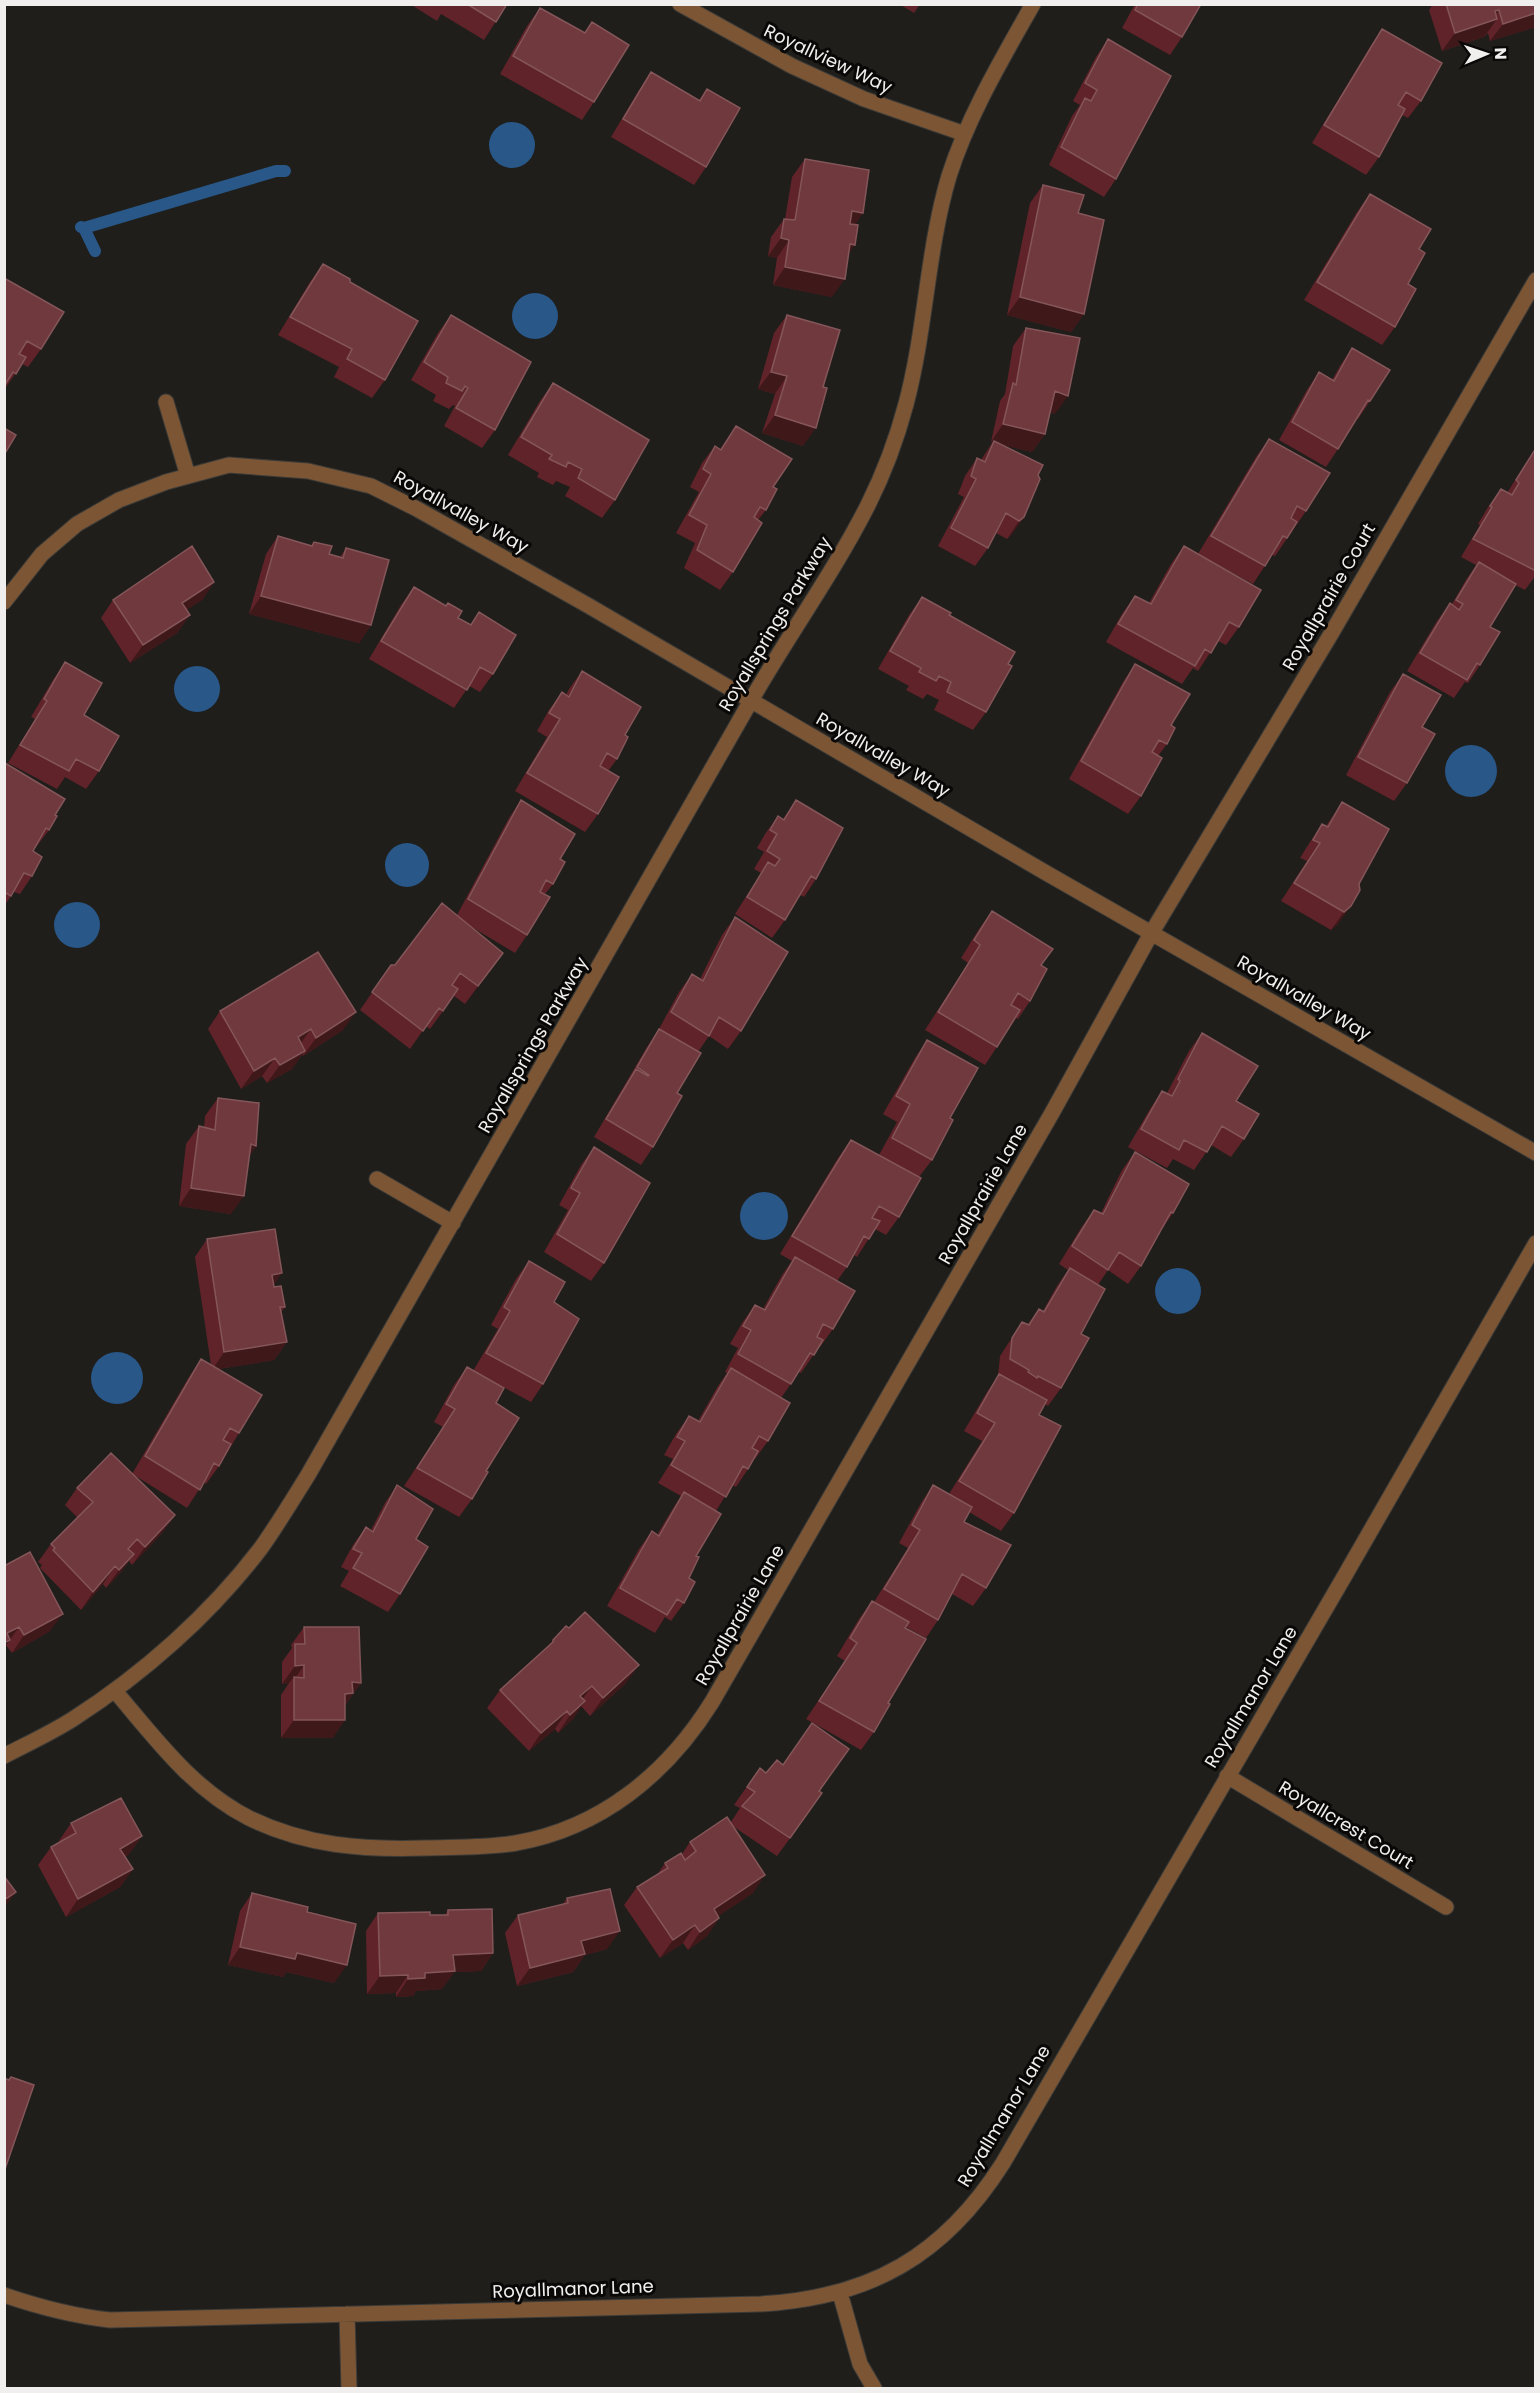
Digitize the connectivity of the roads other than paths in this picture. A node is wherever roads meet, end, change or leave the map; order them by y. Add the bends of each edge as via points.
1 (680, 4) edge
2 (1033, 4) edge
3 (965, 134) junction
4 (1536, 280) edge
5 (166, 402) dead end
6 (188, 476) junction
7 (4, 602) edge
8 (752, 700) junction
9 (1152, 932) junction
10 (1536, 1153) edge
11 (377, 1179) dead end
12 (453, 1224) junction
13 (1536, 1243) edge
14 (115, 1691) junction
15 (4, 1756) edge
16 (1227, 1776) junction
17 (1446, 1907) dead end
18 (840, 2293) junction
19 (4, 2295) edge
20 (347, 2314) junction
21 (349, 2388) edge
22 (874, 2388) edge

1 - 3 street, Royallview Way via 792,66 864,99
2 - 3 street, Royallsprings Parkway
3 - 8 street, Royallsprings Parkway via 936,230 907,401 889,455 868,504
4 - 9 street, Royallprairie Court via 1331,634
5 - 6 street
6 - 7 street, Royallvalley Way via 141,490 81,522 42,554
6 - 8 street, Royallvalley Way via 229,465 269,467 371,486
8 - 9 street, Royallvalley Way
8 - 12 street, Royallsprings Parkway
9 - 10 street, Royallvalley Way
9 - 14 street, Royallprairie Lane via 1052,1113 707,1710 662,1768 619,1803 563,1830 515,1844 389,1849 309,1841 248,1817 205,1789 182,1769
11 - 12 street
12 - 14 street, Royallsprings Parkway via 308,1475 260,1548 176,1640
13 - 16 street, Royallmanor Lane
14 - 15 street, Royallsprings Parkway via 71,1721
16 - 17 street, Royallcrest Court
16 - 18 street, Royallmanor Lane via 982,2195 946,2234 921,2252 875,2279
18 - 20 street, Royallmanor Lane via 760,2304
18 - 22 street via 860,2364
19 - 20 street, Royallmanor Lane via 64,2313 110,2320
20 - 21 street

